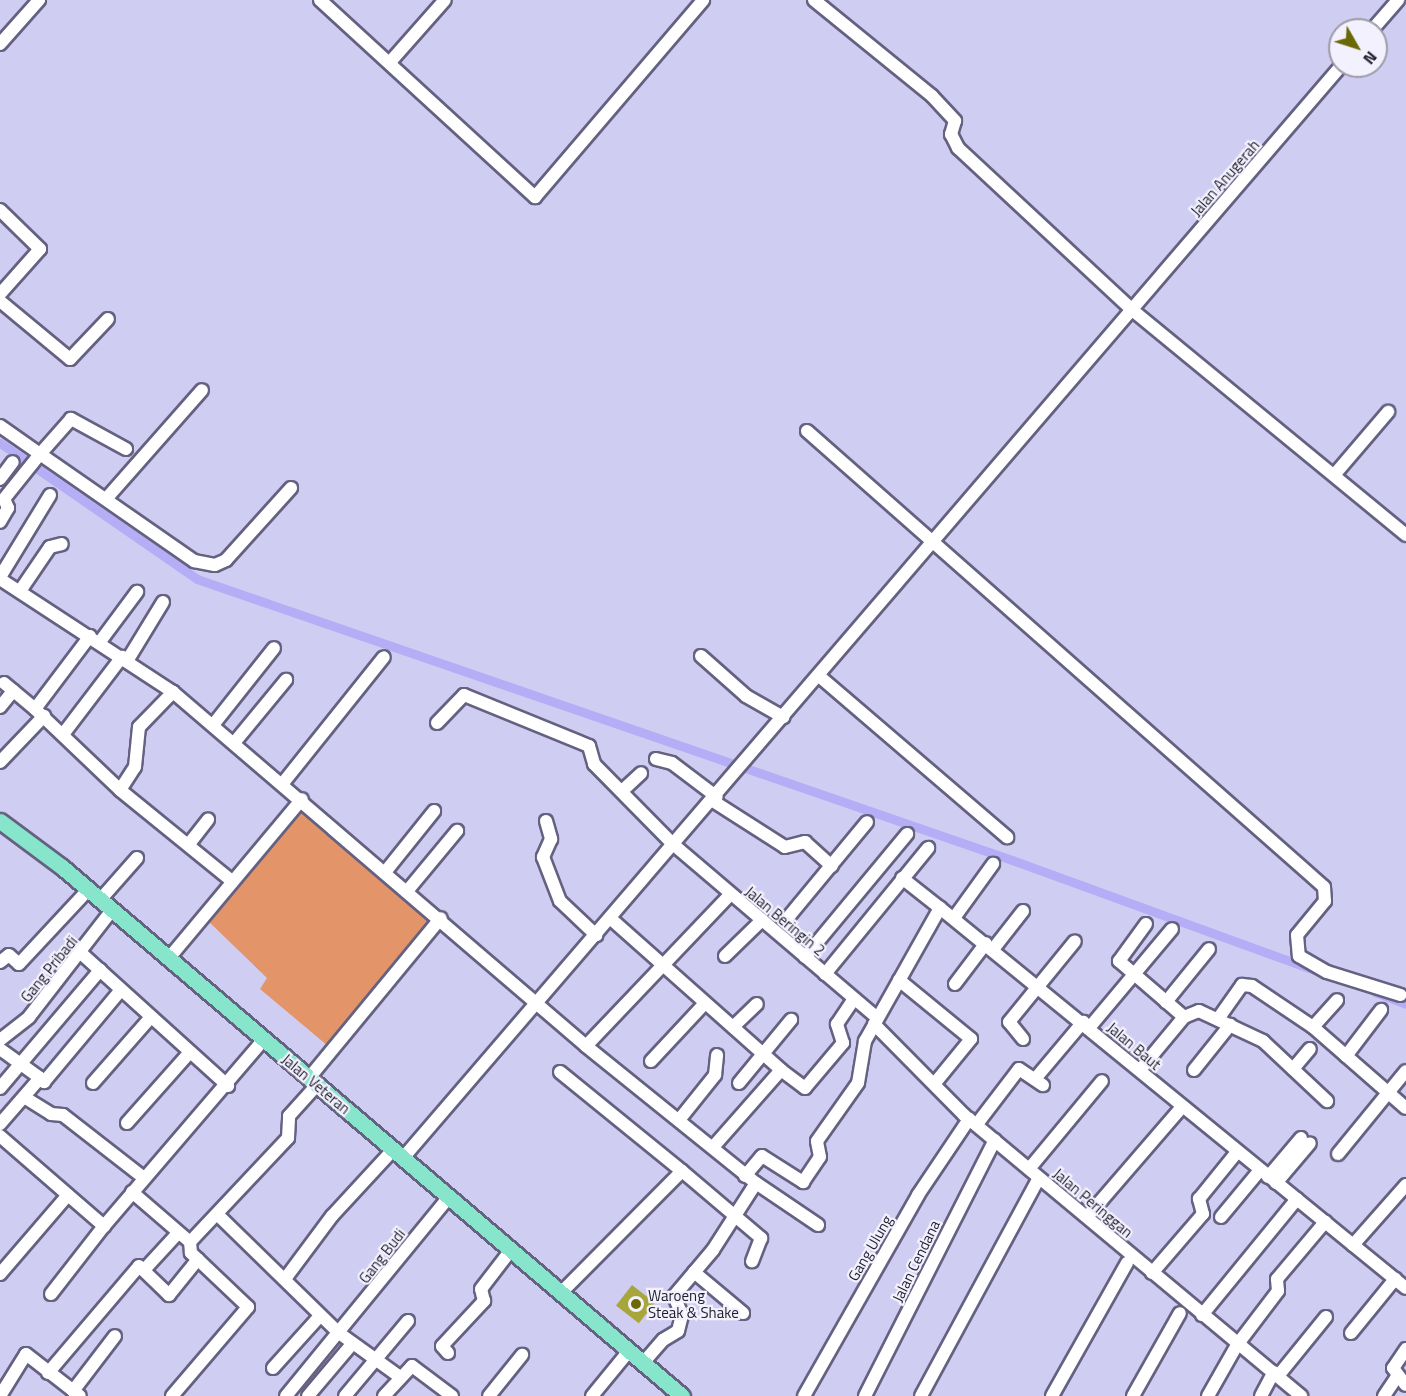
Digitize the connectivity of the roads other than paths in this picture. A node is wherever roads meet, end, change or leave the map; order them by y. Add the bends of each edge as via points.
1 (39, 0) edge
2 (320, 0) edge
3 (445, 0) edge
4 (703, 0) edge
5 (814, 0) edge
6 (1398, 0) edge
7 (1382, 18) edge
8 (0, 44) edge
9 (392, 61) junction
10 (1331, 78) edge
11 (0, 210) edge
12 (0, 294) edge
13 (0, 301) edge
14 (1131, 309) junction
15 (108, 319) dead end
16 (202, 390) dead end
17 (1388, 412) dead end
18 (0, 426) edge
19 (807, 432) dead end
20 (126, 449) dead end
21 (39, 456) junction
22 (13, 462) dead end
23 (1335, 474) junction
24 (0, 479) edge
25 (291, 488) dead end
26 (50, 495) dead end
27 (106, 498) junction
28 (0, 522) edge
29 (1404, 530) edge
30 (934, 542) junction
31 (62, 543) dead end
32 (0, 578) edge
33 (20, 591) junction
34 (137, 592) dead end
35 (163, 602) dead end
36 (95, 640) junction
37 (274, 648) dead end
38 (701, 656) dead end
39 (384, 657) dead end
40 (125, 659) junction
41 (819, 676) junction
42 (286, 680) dead end
43 (173, 692) junction
44 (0, 707) edge
45 (40, 712) junction
46 (783, 717) junction
47 (437, 723) dead end
48 (213, 726) junction
49 (64, 733) junction
50 (234, 743) junction
51 (656, 759) dead end
52 (0, 762) edge
53 (641, 773) dead end
54 (283, 783) junction
55 (120, 790) junction
56 (622, 791) junction
57 (302, 799) junction
58 (715, 799) junction
59 (434, 811) dead end
60 (208, 820) dead end
61 (0, 821) edge
62 (546, 821) dead end
63 (867, 822) dead end
64 (457, 831) dead end
65 (907, 834) dead end
66 (1007, 837) dead end
67 (189, 844) junction
68 (674, 845) junction
69 (928, 848) dead end
70 (137, 858) dead end
71 (993, 864) dead end
72 (832, 866) junction
73 (386, 871) junction
74 (902, 878) junction
75 (232, 881) junction
76 (408, 890) junction
77 (731, 894) junction
78 (94, 895) junction
79 (940, 908) junction
80 (112, 910) junction
81 (1023, 911) dead end
82 (441, 918) junction
83 (610, 918) junction
84 (954, 918) junction
85 (762, 920) junction
86 (786, 920) dead end
87 (1146, 924) dead end
88 (1172, 929) dead end
89 (596, 935) junction
90 (1074, 941) dead end
91 (990, 946) junction
92 (1209, 949) dead end
93 (82, 954) junction
94 (725, 956) dead end
95 (805, 957) junction
96 (169, 958) junction
97 (0, 962) edge
98 (663, 966) junction
99 (100, 970) junction
100 (825, 974) junction
101 (1134, 975) junction
102 (899, 980) junction
103 (955, 984) dead end
104 (1038, 986) junction
105 (120, 991) junction
106 (1401, 995) dead end
107 (855, 999) junction
108 (1337, 1000) dead end
109 (1166, 1002) junction
110 (705, 1003) junction
111 (539, 1004) junction
112 (757, 1004) dead end
113 (1381, 1010) dead end
114 (151, 1017) junction
115 (1184, 1017) junction
116 (1218, 1019) junction
117 (791, 1020) dead end
118 (876, 1021) junction
119 (1086, 1025) junction
120 (1230, 1025) junction
121 (733, 1027) junction
122 (1312, 1027) junction
123 (264, 1039) junction
124 (1023, 1039) dead end
125 (0, 1040) edge
126 (586, 1046) junction
127 (1310, 1048) dead end
128 (0, 1049) edge
129 (190, 1052) junction
130 (764, 1053) junction
131 (717, 1055) dead end
132 (1346, 1056) junction
133 (651, 1061) dead end
134 (20, 1065) junction
135 (1293, 1069) junction
136 (781, 1070) junction
137 (1140, 1070) junction
138 (1194, 1070) dead end
139 (560, 1071) dead end
140 (1406, 1071) edge
141 (40, 1078) junction
142 (313, 1081) junction
143 (1102, 1081) dead end
144 (93, 1083) dead end
145 (739, 1083) dead end
146 (935, 1083) junction
147 (228, 1086) junction
148 (0, 1088) edge
149 (1389, 1093) junction
150 (24, 1097) junction
151 (1327, 1101) dead end
152 (1182, 1107) junction
153 (1406, 1108) edge
154 (679, 1120) junction
155 (973, 1122) junction
156 (127, 1123) dead end
157 (0, 1124) edge
158 (0, 1136) edge
159 (995, 1140) junction
160 (1306, 1141) dead end
161 (713, 1147) junction
162 (1237, 1152) junction
163 (398, 1154) junction
164 (1338, 1155) dead end
165 (1029, 1169) junction
166 (682, 1171) junction
167 (745, 1176) junction
168 (1268, 1176) junction
169 (144, 1178) junction
170 (1039, 1178) junction
171 (756, 1183) junction
172 (1406, 1185) edge
173 (132, 1192) junction
174 (68, 1195) junction
175 (449, 1197) junction
176 (1297, 1199) junction
177 (218, 1215) junction
178 (736, 1215) junction
179 (1087, 1217) junction
180 (1221, 1217) dead end
181 (1325, 1222) junction
182 (818, 1225) dead end
183 (104, 1226) junction
184 (178, 1233) junction
185 (190, 1242) junction
186 (1353, 1245) junction
187 (511, 1250) junction
188 (198, 1259) junction
189 (752, 1261) dead end
190 (1127, 1263) dead end
191 (144, 1270) junction
192 (694, 1272) junction
193 (1152, 1273) junction
194 (0, 1274) edge
195 (285, 1279) junction
196 (1395, 1279) junction
197 (1406, 1288) edge
198 (561, 1293) junction
199 (51, 1294) dead end
200 (743, 1313) dead end
201 (1180, 1313) dead end
202 (1202, 1315) junction
203 (320, 1316) junction
204 (1326, 1317) dead end
205 (408, 1321) dead end
206 (339, 1333) junction
207 (1351, 1333) dead end
208 (115, 1336) dead end
209 (352, 1344) junction
210 (1237, 1345) junction
211 (1406, 1349) edge
212 (629, 1351) junction
213 (448, 1353) dead end
214 (522, 1355) dead end
215 (375, 1360) junction
216 (644, 1363) junction
217 (273, 1368) dead end
218 (48, 1373) junction
219 (1276, 1374) junction
220 (400, 1377) junction
221 (1401, 1381) edge
222 (77, 1393) edge
223 (447, 1394) edge
224 (675, 1394) edge
225 (0, 1396) edge
226 (172, 1396) edge
227 (286, 1396) edge
228 (308, 1396) edge
229 (345, 1396) edge
230 (384, 1396) edge
231 (489, 1396) edge
232 (592, 1396) edge
233 (804, 1396) edge
234 (865, 1396) edge
235 (921, 1396) edge
236 (1052, 1396) edge
237 (1133, 1396) edge
238 (1208, 1396) edge
239 (1261, 1396) edge
240 (1301, 1396) edge
241 (1384, 1396) edge

1 - 8 street
2 - 9 street
3 - 9 street
4 - 9 street via 535,197
5 - 14 street via 932,96 955,121 951,135 958,148
6 - 7 street
10 - 14 street, Jalan Anugerah
11 - 12 street via 40,249
13 - 15 street via 70,359
14 - 23 street
14 - 30 street, Jalan Anugerah
16 - 27 street
17 - 23 street
18 - 21 street
19 - 30 street
20 - 21 street via 71,419
21 - 27 street
21 - 28 street via 4,499 8,508
22 - 24 street
23 - 29 street
25 - 27 street via 231,555 215,565 194,561
26 - 32 street
30 - 41 street, Jalan Anugerah
30 - 106 street via 1324,887 1326,901 1297,935 1299,956 1328,972
31 - 33 street via 50,547
32 - 33 street
33 - 36 street
34 - 36 street
35 - 40 street
36 - 40 street
36 - 45 street
37 - 48 street
38 - 46 street via 748,697
39 - 54 street
40 - 43 street
40 - 49 street
41 - 46 street, Jalan Anugerah
41 - 66 street
42 - 50 street
43 - 48 street
43 - 55 street via 139,727 135,767
44 - 45 street via 8,687
45 - 49 street
45 - 52 street
46 - 58 street, Jalan Anugerah
47 - 56 street, Jalan Beringin 2 via 464,695 589,746 594,764
48 - 50 street
49 - 55 street
50 - 54 street
51 - 58 street via 672,763
53 - 56 street
54 - 57 street
55 - 67 street
56 - 68 street, Jalan Beringin 2
57 - 73 street
57 - 75 street
58 - 68 street, Jalan Anugerah
58 - 72 street via 785,847 805,842
59 - 73 street
60 - 67 street
61 - 78 main road, Jalan Veteran
62 - 89 street via 551,839 543,857 560,901
63 - 72 street
64 - 76 street
65 - 95 street
67 - 75 street
68 - 77 street, Jalan Beringin 2
68 - 83 street, Jalan Anugerah
69 - 74 street
70 - 78 street
71 - 84 street
72 - 86 street
73 - 76 street
74 - 79 street, Jalan Baut
74 - 100 street
75 - 96 street
76 - 82 street
77 - 85 street, Jalan Beringin 2
77 - 98 street
78 - 80 main road, Jalan Veteran
78 - 97 street via 19,964 8,955
79 - 84 street, Jalan Baut
79 - 102 street
80 - 93 street, Gang Pribadi
80 - 96 main road, Jalan Veteran
81 - 91 street
82 - 111 street
82 - 142 street
83 - 89 street, Jalan Anugerah
83 - 98 street
84 - 91 street, Jalan Baut
85 - 94 street
85 - 95 street, Jalan Beringin 2
87 - 101 street via 1119,961
88 - 101 street
89 - 111 street, Jalan Anugerah
90 - 104 street
91 - 103 street
91 - 104 street, Jalan Baut
92 - 109 street
93 - 99 street
93 - 125 street, Gang Pribadi via 29,1017
95 - 100 street, Jalan Beringin 2
96 - 123 main road, Jalan Veteran
98 - 110 street
98 - 126 street
99 - 105 street
99 - 134 street
100 - 107 street, Jalan Beringin 2
101 - 109 street
101 - 119 street
102 - 118 street
102 - 146 street via 971,1039
104 - 119 street, Jalan Baut
104 - 124 street via 1009,1022
105 - 114 street
105 - 141 street via 44,1082
107 - 118 street, Jalan Beringin 2
107 - 136 street via 837,1024 843,1043 805,1088
108 - 122 street
109 - 115 street
110 - 121 street
110 - 133 street
111 - 126 street
111 - 163 street, Jalan Anugerah
112 - 121 street
113 - 132 street
114 - 129 street
114 - 144 street
115 - 116 street via 1199,1011
115 - 137 street
116 - 120 street
116 - 122 street via 1247,984
117 - 130 street
118 - 146 street, Jalan Peringgan
118 - 167 street via 861,1053 858,1083 817,1141 820,1157 804,1182 762,1156
119 - 137 street, Jalan Baut
119 - 155 street via 1039,1082 1019,1069
120 - 135 street via 1263,1041
120 - 138 street
121 - 130 street
122 - 132 street
123 - 142 main road, Jalan Veteran
123 - 147 street
126 - 154 street
127 - 135 street
128 - 134 street
129 - 147 street
129 - 156 street
130 - 136 street
130 - 145 street
131 - 154 street via 715,1075
132 - 149 street
134 - 141 street
134 - 148 street
135 - 151 street
136 - 161 street
137 - 152 street, Jalan Baut
139 - 166 street
140 - 149 street
141 - 150 street
142 - 163 main road, Jalan Veteran
142 - 177 street via 290,1116 288,1138
143 - 165 street
146 - 155 street, Jalan Peringgan
147 - 169 street
149 - 153 street
149 - 164 street
150 - 157 street
150 - 169 street via 51,1114 63,1115
152 - 162 street, Jalan Baut
152 - 179 street
154 - 161 street
155 - 159 street, Jalan Peringgan
155 - 233 street, Gang Ulung via 918,1196
158 - 174 street
159 - 165 street, Jalan Peringgan
159 - 234 street, Jalan Cendana
160 - 168 street
161 - 167 street
162 - 168 street, Jalan Baut
162 - 193 street via 1199,1199 1203,1214
163 - 175 main road, Jalan Veteran
163 - 195 street, Jalan Anugerah via 332,1216
165 - 170 street, Jalan Peringgan
166 - 178 street
166 - 198 street
167 - 171 street
168 - 176 street, Jalan Baut
168 - 180 street
169 - 173 street
170 - 179 street, Jalan Peringgan
170 - 235 street
171 - 178 street
171 - 182 street
172 - 186 street
173 - 183 street
173 - 184 street
174 - 183 street
174 - 194 street
175 - 187 main road, Jalan Veteran
175 - 206 street, Gang Budi
176 - 181 street, Jalan Baut
176 - 202 street
177 - 185 street
177 - 195 street via 254,1255
178 - 189 street via 761,1238
178 - 192 street
179 - 193 street, Jalan Peringgan
181 - 186 street, Jalan Baut
181 - 210 street via 1278,1279 1278,1291
183 - 199 street
184 - 185 street
184 - 191 street
185 - 188 street via 189,1250
186 - 196 street, Jalan Baut
187 - 198 main road, Jalan Veteran
187 - 213 street via 481,1289 484,1300 442,1346
188 - 191 street via 169,1295
188 - 226 street via 248,1307
190 - 236 street
191 - 218 street via 139,1266 126,1279
192 - 200 street
192 - 216 street via 674,1296 682,1315 678,1331 663,1340
193 - 202 street, Jalan Peringgan
195 - 203 street
196 - 197 street, Jalan Baut
196 - 207 street
198 - 212 main road, Jalan Veteran
201 - 237 street
202 - 210 street, Jalan Peringgan
203 - 206 street
203 - 217 street
204 - 219 street
205 - 215 street
206 - 209 street
206 - 227 street, Gang Budi
208 - 222 street
209 - 215 street
209 - 228 street
210 - 219 street, Jalan Peringgan
210 - 238 street
211 - 221 street via 1393,1368
212 - 216 main road, Jalan Veteran
212 - 232 street
214 - 231 street
215 - 220 street
215 - 229 street
216 - 224 main road, Jalan Veteran
218 - 222 street
218 - 225 street via 26,1354
219 - 239 street
219 - 240 street, Jalan Peringgan
220 - 223 street via 412,1366
220 - 230 street
221 - 241 street

